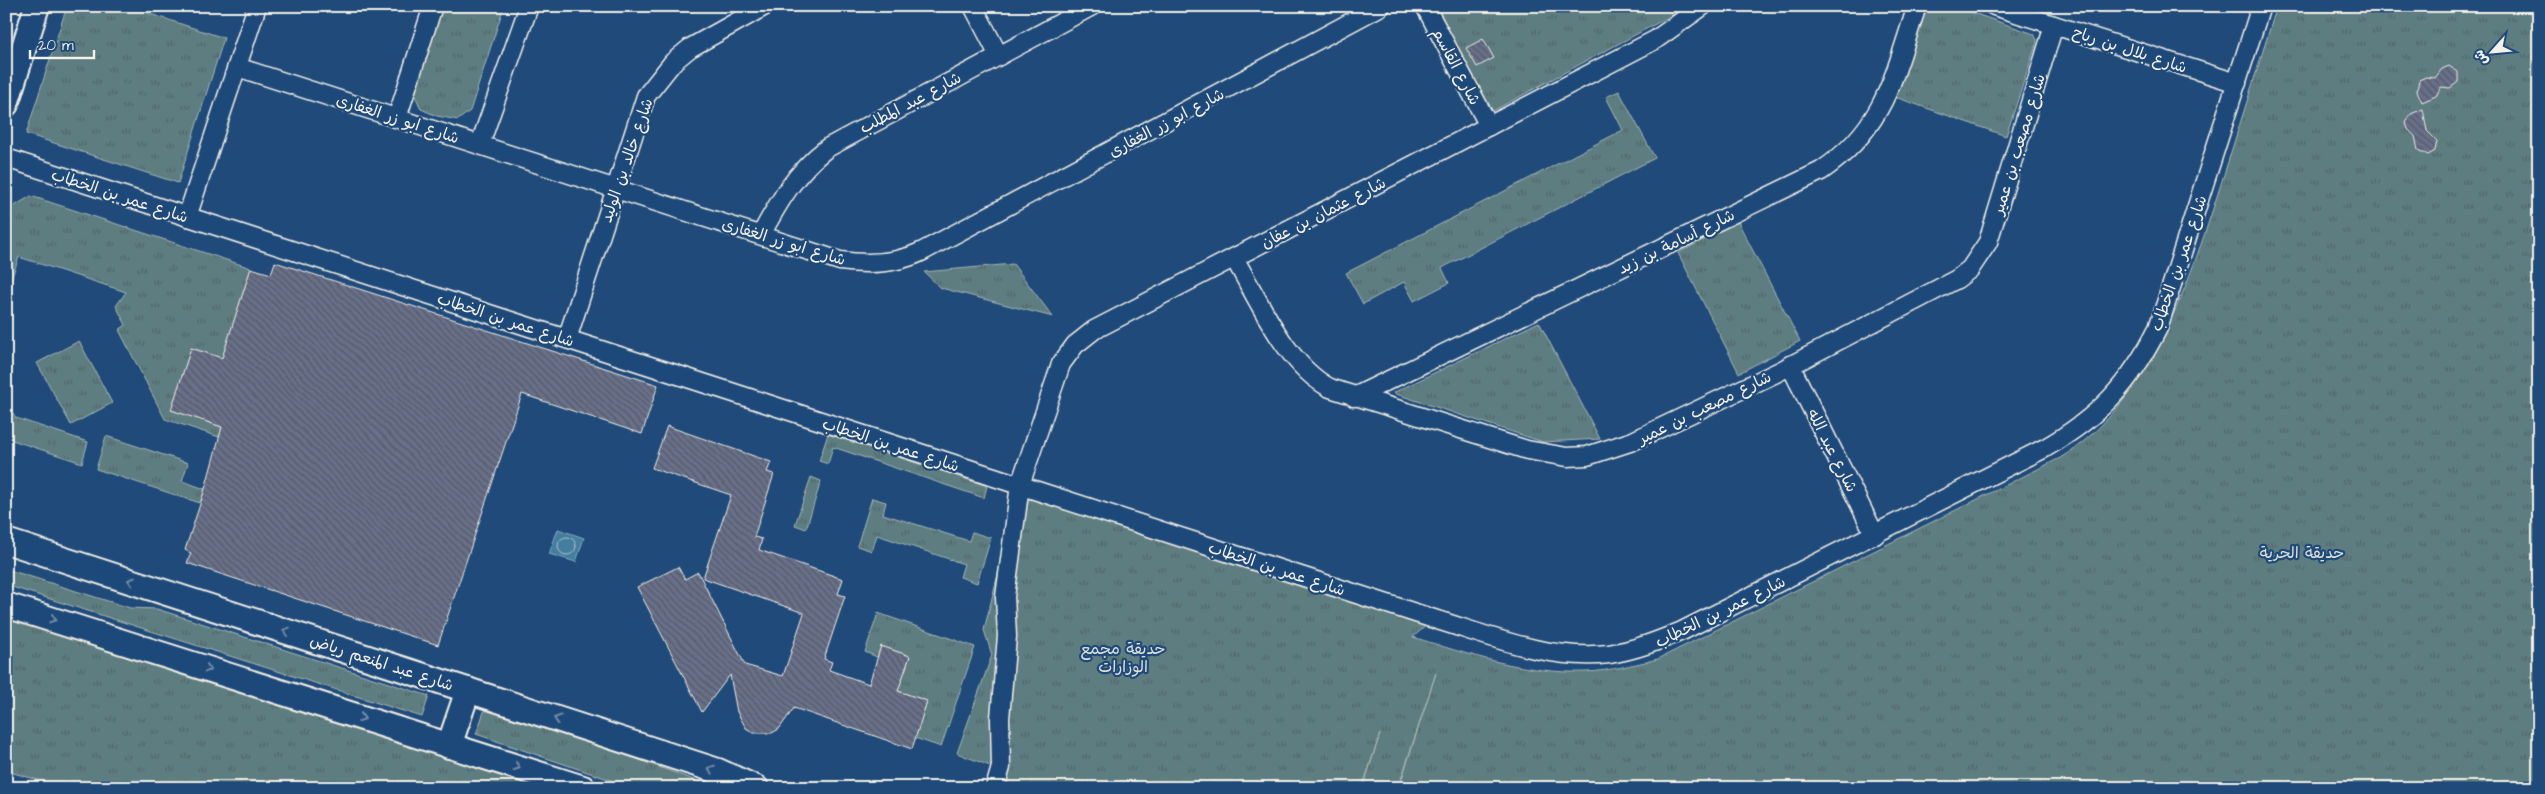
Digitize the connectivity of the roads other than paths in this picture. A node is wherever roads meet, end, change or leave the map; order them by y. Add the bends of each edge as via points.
1 (37, 6) edge
2 (257, 6) edge
3 (433, 6) edge
4 (529, 6) edge
5 (765, 6) edge
6 (973, 6) edge
7 (1092, 6) edge
8 (1381, 6) edge
9 (1425, 6) edge
10 (1703, 6) edge
11 (1917, 6) edge
12 (1994, 6) edge
13 (2261, 6) edge
14 (2054, 25) junction
15 (999, 56) junction
16 (237, 67) junction
17 (2236, 83) junction
18 (6, 104) edge
19 (397, 118) junction
20 (1489, 126) junction
21 (480, 144) junction
22 (6, 158) edge
23 (616, 188) junction
24 (188, 217) junction
25 (761, 235) junction
26 (1234, 258) junction
27 (567, 339) junction
28 (1790, 365) junction
29 (1354, 397) junction
30 (1020, 485) junction
31 (1875, 534) junction
32 (6, 541) edge
33 (6, 605) edge
34 (468, 690) junction
35 (449, 746) junction
36 (582, 788) edge
37 (756, 788) edge
38 (996, 788) edge

1 - 18 street
2 - 16 street
3 - 19 street
4 - 21 street
5 - 23 street, شارع خالد بن الوليد via 690,48 658,78 646,96
6 - 15 street
7 - 15 street, شارع عبد المطلب
8 - 25 street, شارع ابو زر الغفارى via 916,254 882,263 854,263
9 - 20 street, شارع القاسم
10 - 20 street, شارع عثمان بن عفان via 1655,40
11 - 29 street, شارع أسامة بن زيد via 1886,96 1875,118 1836,161
12 - 14 street, شارع بلال بن رباح
13 - 17 street, شارع عمر بن الخطاب
14 - 17 street, شارع بلال بن رباح
14 - 28 street, شارع مصعب بن عمير via 1988,242 1980,256 1957,279
15 - 25 street, شارع عبد المطلب via 827,148 796,176 783,193
16 - 19 street, شارع ابو زر الغفارى
16 - 24 street
17 - 31 street, شارع عمر بن الخطاب via 2158,328 2124,385 2074,431
19 - 21 street, شارع ابو زر الغفارى
20 - 26 street, شارع عثمان بن عفان
21 - 23 street, شارع ابو زر الغفارى
22 - 24 street, شارع عمر بن الخطاب
23 - 25 street, شارع ابو زر الغفارى
23 - 27 street, شارع خالد بن الوليد
24 - 27 street, شارع عمر بن الخطاب
26 - 29 street, شارع مصعب بن عمير via 1294,360 1320,383
26 - 30 street, شارع عثمان بن عفان via 1094,330 1075,345 1061,364
27 - 30 street, شارع عمر بن الخطاب
28 - 29 street, شارع مصعب بن عمير via 1633,441 1587,456 1557,456 1527,450
28 - 31 street, شارع عبد الله
30 - 31 street, شارع عمر بن الخطاب via 1496,638 1532,649 1570,655 1609,654 1646,646
30 - 38 street, شارع عثمان بن عفان via 1005,597 1007,636 1000,718 1001,767
34 -> 32 street, شارع عبد المنعم رياض
33 -> 35 street
34 - 35 street
37 -> 34 street, شارع عبد المنعم رياض via 718,771
35 -> 36 street

